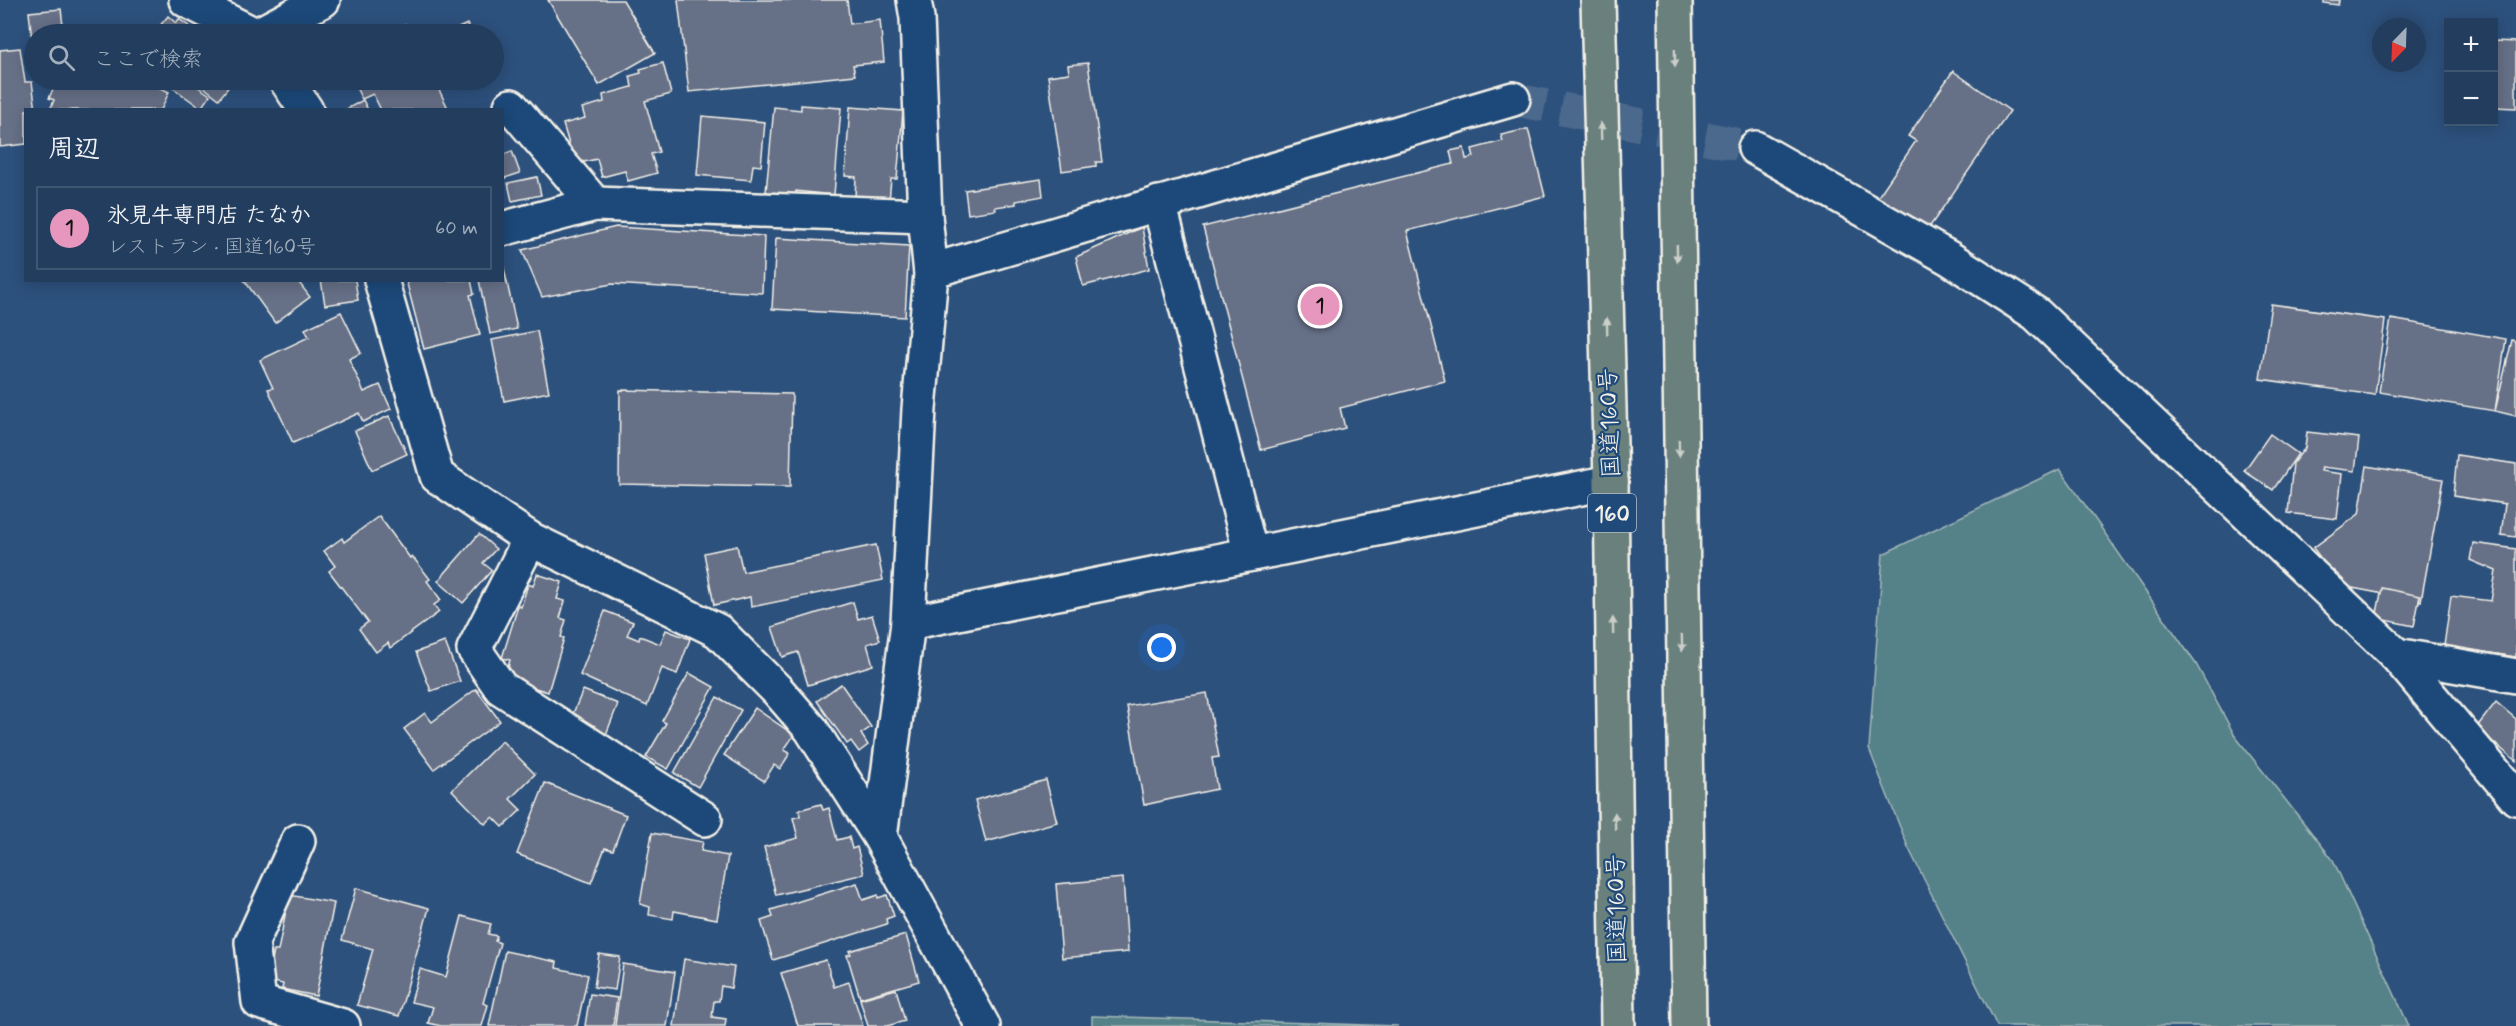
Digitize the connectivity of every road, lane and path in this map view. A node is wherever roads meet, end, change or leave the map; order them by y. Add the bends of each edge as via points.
1 (186, 0) edge
2 (323, 0) edge
3 (914, 0) edge
4 (1598, 0) edge
5 (1675, 0) edge
6 (233, 24) edge
7 (278, 24) edge
8 (293, 90) edge
9 (1513, 99) tunnel mouth
10 (511, 106) dead end
11 (305, 108) edge
12 (1755, 148) tunnel mouth
13 (596, 204) junction
14 (1159, 204) junction
15 (925, 216) junction
16 (504, 228) edge
17 (930, 271) junction
18 (382, 282) edge
19 (1611, 482) junction
20 (530, 539) junction
21 (1251, 554) junction
22 (908, 623) junction
23 (2396, 655) junction
24 (2516, 676) edge
25 (2516, 798) edge
26 (705, 819) dead end
27 (880, 837) junction
28 (298, 841) dead end
29 (979, 1025) edge
30 (343, 1026) edge
31 (1618, 1026) edge
32 (1689, 1026) edge

1 - 6 street
2 - 7 street
3 - 15 street
19 -> 4 highway, 国道160号 / 160
5 -> 32 highway
8 - 11 street
9 - 14 street
10 - 13 street
12 - 23 street via 1949,258 2036,314
13 - 15 street
13 - 16 street
14 - 17 street
14 - 21 street
15 - 17 street
17 - 22 street
18 - 20 street via 437,476
19 - 21 street
31 -> 19 highway, 国道160号 / 160
20 - 26 street via 474,649 501,688
20 - 27 street via 718,631 811,729
21 - 22 street
22 - 27 street
23 - 24 street
23 - 25 street
27 - 29 street
28 - 30 street via 252,942 259,1002

